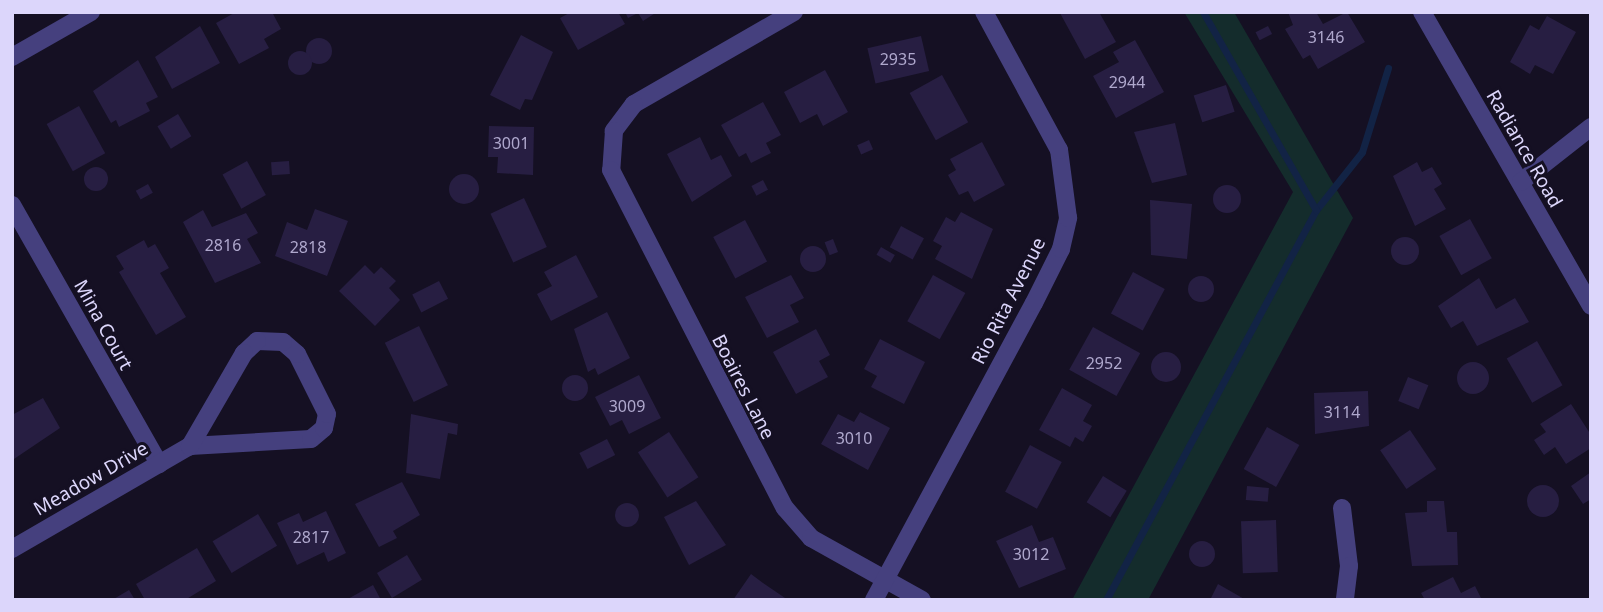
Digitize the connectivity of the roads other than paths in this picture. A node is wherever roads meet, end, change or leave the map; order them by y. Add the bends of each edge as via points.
1 (91, 12) edge
2 (793, 12) edge
3 (985, 12) edge
4 (1422, 12) edge
5 (12, 57) edge
6 (1591, 127) edge
7 (1521, 182) junction
8 (12, 205) edge
9 (1591, 306) edge
10 (190, 446) junction
11 (159, 464) junction
12 (1342, 508) dead end
13 (12, 549) edge
14 (886, 579) junction
15 (874, 600) edge
16 (922, 600) edge
17 (1345, 600) edge

1 - 5 street
2 - 14 street, Boaires Lane via 642,99 614,131 610,158 615,186 773,489 811,538
3 - 14 street, Rio Rita Avenue via 1059,150 1068,218 1061,249 1034,303
4 - 7 street, Radiance Road
6 - 7 street
7 - 9 street, Radiance Road
8 - 11 street, Mina Court
10 - 10 street, Meadow Drive via 293,443 324,428 322,398 297,354 276,340 257,341 244,353
10 - 11 street, Meadow Drive
11 - 13 street, Meadow Drive
12 - 17 street via 1349,566
14 - 15 street, Rio Rita Avenue
14 - 16 street, Boaires Lane

